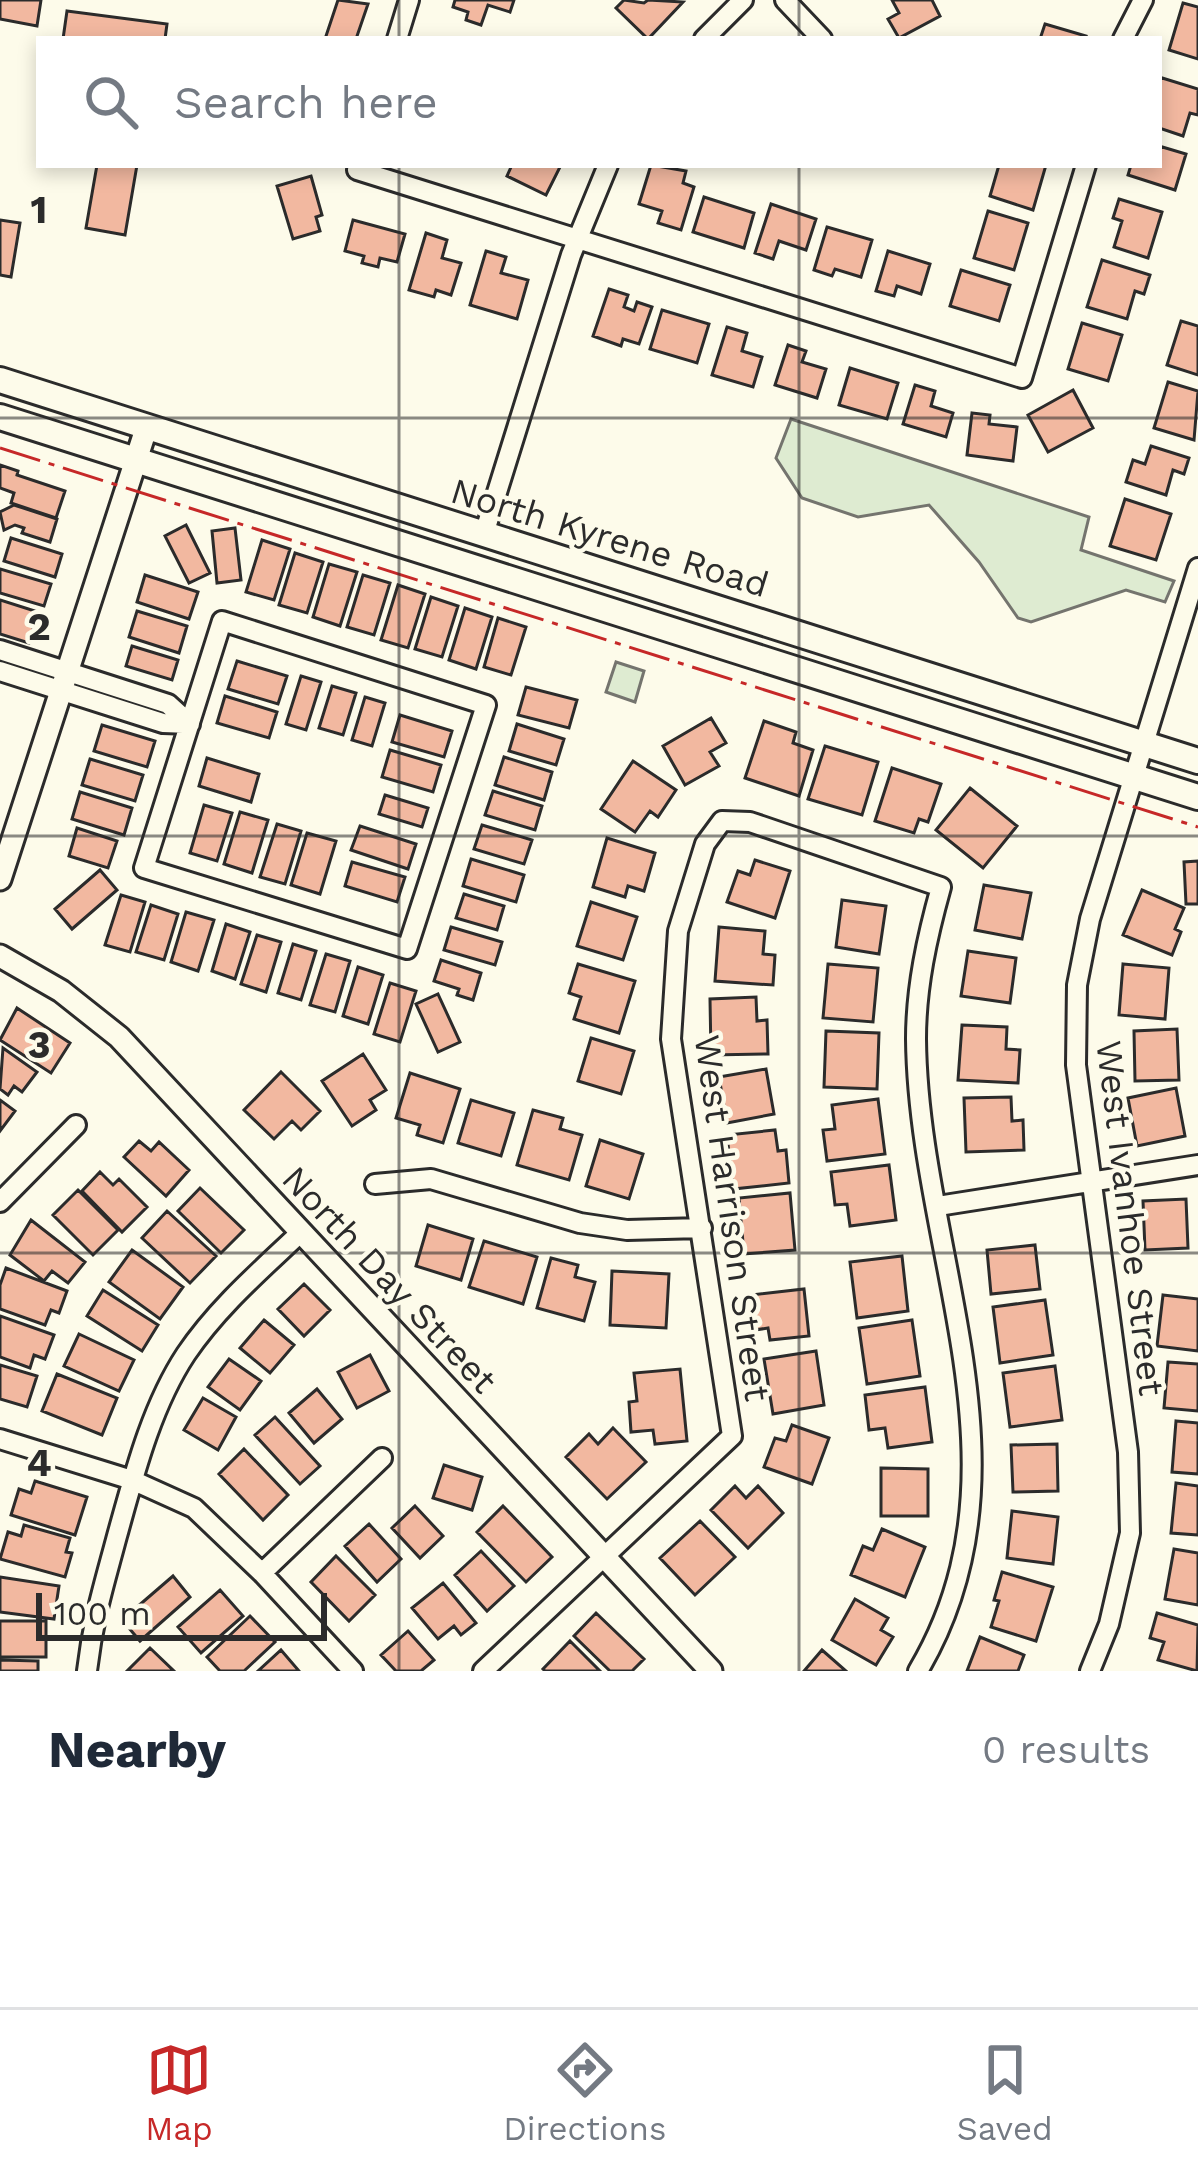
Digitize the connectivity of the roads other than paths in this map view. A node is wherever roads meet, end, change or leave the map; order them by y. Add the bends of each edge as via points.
1 (409, 0) edge
2 (743, 0) edge
3 (785, 0) edge
4 (1143, 0) edge
5 (398, 36) edge
6 (707, 36) edge
7 (819, 36) edge
8 (1125, 36) edge
9 (360, 168) edge
10 (607, 168) edge
11 (1085, 168) edge
12 (577, 239) junction
13 (0, 380) edge
14 (0, 417) edge
15 (147, 426) junction
16 (136, 459) junction
17 (484, 534) junction
18 (1198, 568) edge
19 (0, 650) edge
20 (0, 671) edge
21 (66, 681) junction
22 (190, 724) junction
23 (1142, 743) junction
24 (1198, 761) edge
25 (1132, 776) junction
26 (1198, 797) edge
27 (0, 879) edge
28 (0, 956) edge
29 (76, 1125) dead end
30 (1198, 1165) edge
31 (1091, 1181) junction
32 (376, 1184) dead end
33 (0, 1202) edge
34 (938, 1205) junction
35 (702, 1228) junction
36 (300, 1233) junction
37 (0, 1439) edge
38 (382, 1458) dead end
39 (132, 1480) junction
40 (605, 1557) junction
41 (262, 1573) junction
42 (87, 1671) edge
43 (353, 1671) edge
44 (483, 1671) edge
45 (711, 1671) edge
46 (918, 1671) edge
47 (1090, 1671) edge

1 - 5 street
2 - 6 street
3 - 7 street
4 - 8 street
9 - 12 street
10 - 12 street
11 - 12 street via 1022,378
12 - 17 street
13 - 15 main road, North Kyrene Road
14 - 16 main road, North Kyrene Road
15 - 16 street
15 - 17 main road, North Kyrene Road
16 - 21 street
16 - 25 main road, North Kyrene Road
17 - 23 main road, North Kyrene Road
18 - 23 street, West Ivanhoe Street
19 - 21 street
20 - 21 street
21 - 22 street via 163,723
21 - 27 street
22 - 22 street via 145,868 407,949 486,705 223,621
23 - 24 main road, North Kyrene Road
23 - 25 street, West Ivanhoe Street
25 - 26 main road, North Kyrene Road
25 - 31 street, West Ivanhoe Street via 1077,985 1076,1065
28 - 36 street, North Day Street via 119,1037
29 - 33 street
30 - 31 street
31 - 34 street
31 - 47 street, West Ivanhoe Street via 1128,1452 1130,1533
32 - 35 street via 431,1179 580,1223
34 - 35 street, West Harrison Street via 916,1038 923,952 940,886 750,822 722,821 705,844 678,931 671,1039
34 - 46 street via 974,1443 973,1504 963,1560
35 - 40 street, West Harrison Street via 732,1436
36 - 39 street via 229,1299 184,1356
36 - 40 street, North Day Street
37 - 39 street
38 - 41 street
39 - 41 street via 194,1508
39 - 42 street via 93,1616
40 - 44 street, West Harrison Street
40 - 45 street, North Day Street
41 - 43 street

